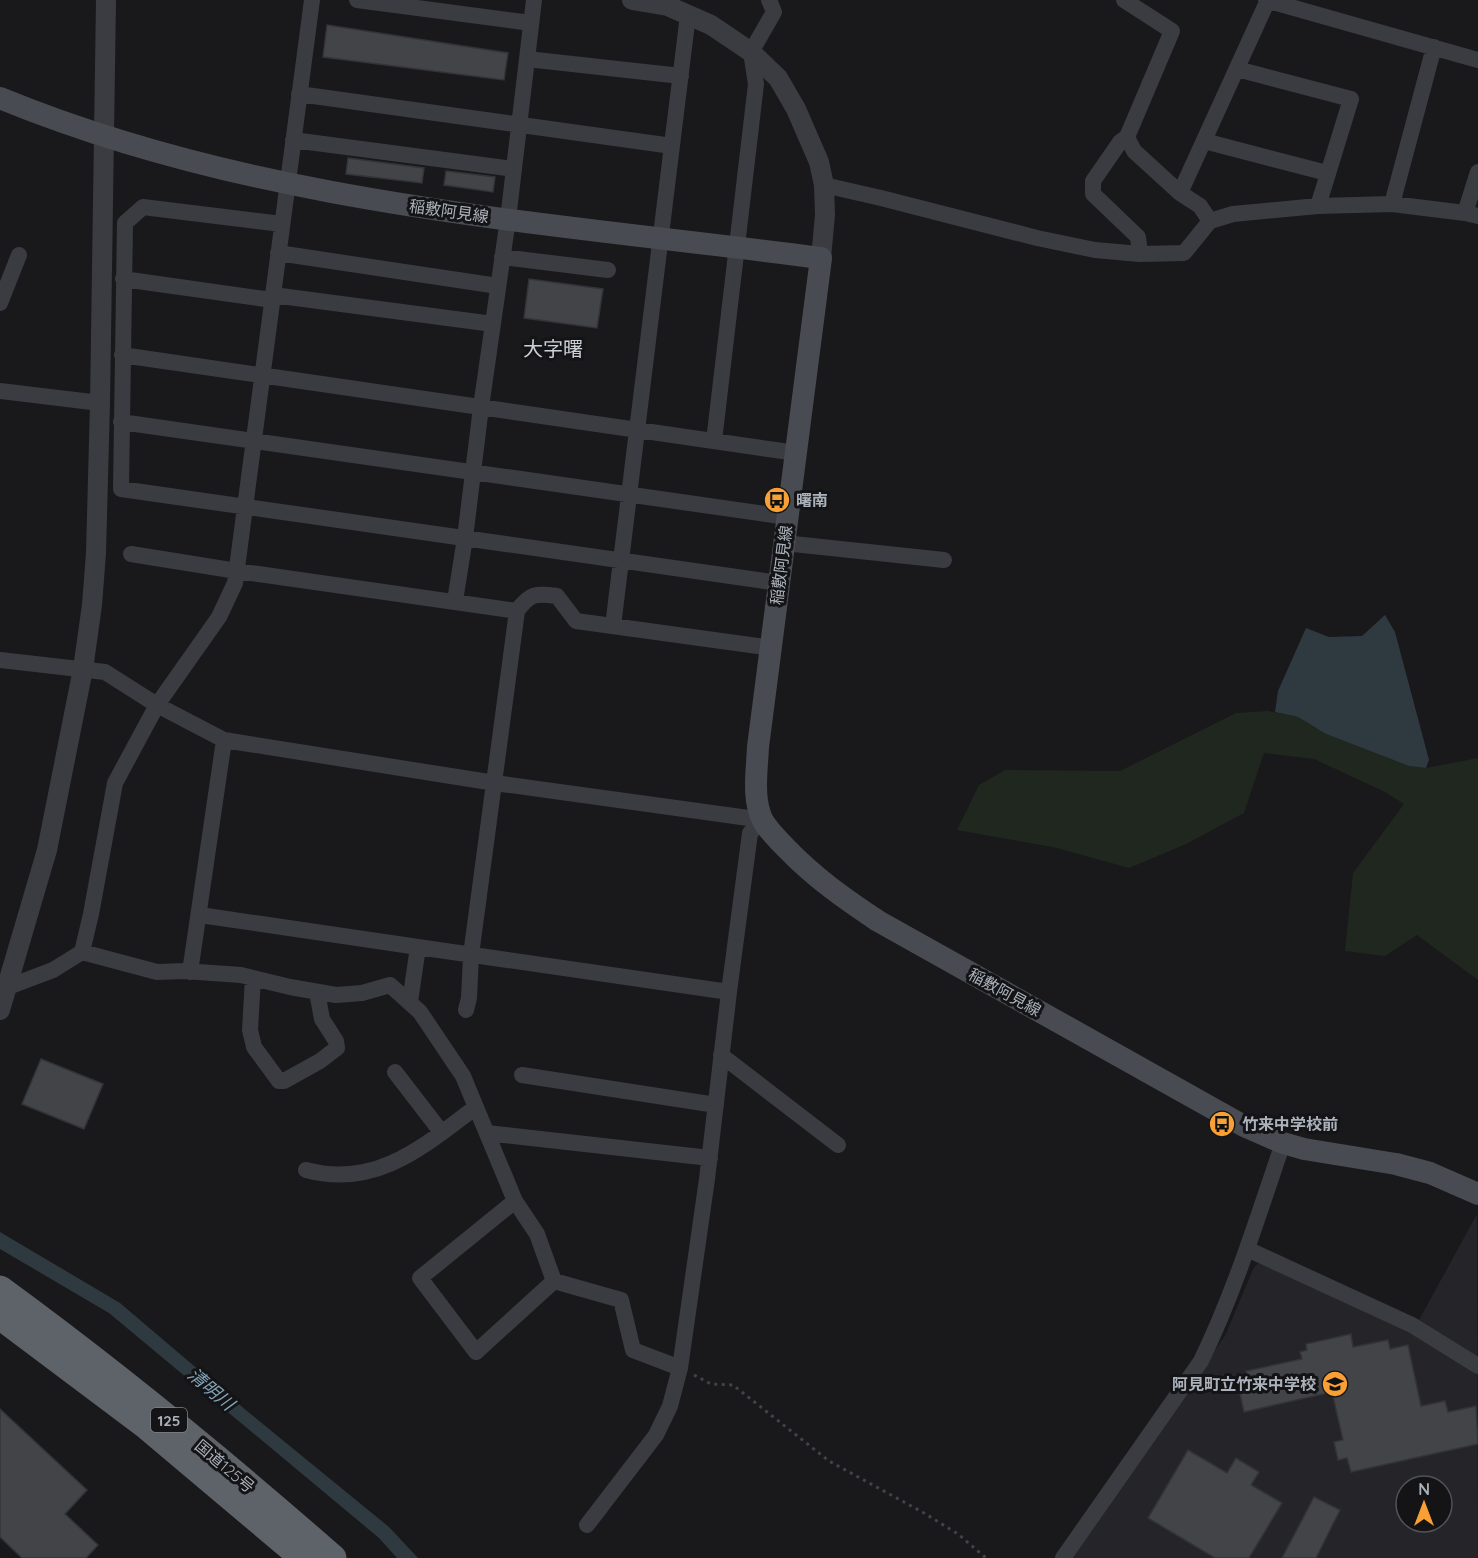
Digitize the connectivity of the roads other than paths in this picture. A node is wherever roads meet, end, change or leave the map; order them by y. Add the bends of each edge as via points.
1 (106, 0) edge
2 (312, 0) edge
3 (357, 0) edge
4 (534, 0) edge
5 (632, 0) edge
6 (769, 0) edge
7 (1124, 0) edge
8 (1268, 0) edge
9 (688, 15) junction
10 (531, 23) junction
11 (1434, 47) junction
12 (751, 52) junction
13 (527, 59) junction
14 (1478, 60) edge
15 (1237, 69) junction
16 (681, 76) junction
17 (299, 94) junction
18 (0, 98) edge
19 (519, 123) junction
20 (105, 137) junction
21 (1127, 137) junction
22 (293, 140) junction
23 (1204, 141) junction
24 (672, 146) junction
25 (514, 169) junction
26 (1478, 172) edge
27 (1327, 173) junction
28 (288, 184) junction
29 (824, 185) junction
30 (1180, 193) junction
31 (1392, 204) junction
32 (1318, 206) junction
33 (1472, 215) edge
34 (508, 219) junction
35 (1210, 221) junction
36 (282, 224) junction
37 (661, 238) junction
38 (738, 247) junction
39 (278, 253) junction
40 (1140, 254) junction
41 (20, 255) dead end
42 (502, 257) junction
43 (821, 258) junction
44 (608, 270) dead end
45 (123, 279) junction
46 (498, 286) junction
47 (273, 297) junction
48 (0, 303) edge
49 (493, 324) junction
50 (122, 355) junction
51 (263, 376) junction
52 (0, 391) edge
53 (100, 403) junction
54 (481, 407) junction
55 (121, 422) junction
56 (637, 430) junction
57 (255, 441) junction
58 (714, 441) junction
59 (796, 453) junction
60 (474, 472) junction
61 (629, 495) junction
62 (245, 506) junction
63 (787, 517) junction
64 (465, 538) junction
65 (784, 543) junction
66 (131, 554) dead end
67 (944, 560) dead end
68 (621, 561) junction
69 (237, 571) junction
70 (779, 583) junction
71 (455, 601) junction
72 (518, 611) junction
73 (613, 626) junction
74 (772, 648) junction
75 (0, 660) edge
76 (83, 669) junction
77 (156, 705) junction
78 (224, 740) junction
79 (495, 783) junction
80 (763, 820) junction
81 (200, 915) junction
82 (418, 947) junction
83 (82, 952) junction
84 (471, 955) junction
85 (190, 972) junction
86 (253, 978) junction
87 (4, 985) edge
88 (317, 992) junction
89 (729, 992) junction
90 (410, 1002) junction
91 (0, 1010) edge
92 (466, 1010) dead end
93 (722, 1055) junction
94 (395, 1072) dead end
95 (522, 1075) dead end
96 (716, 1105) junction
97 (476, 1107) junction
98 (442, 1133) junction
99 (487, 1133) junction
100 (1283, 1143) junction
101 (838, 1145) dead end
102 (710, 1158) junction
103 (306, 1170) dead end
104 (1478, 1194) edge
105 (515, 1202) junction
106 (1247, 1249) junction
107 (554, 1281) junction
108 (0, 1289) edge
109 (0, 1317) edge
110 (1478, 1366) edge
111 (680, 1368) junction
112 (587, 1525) dead end
113 (303, 1558) edge
114 (333, 1558) edge
115 (1063, 1558) edge

1 - 20 street
2 - 17 street
3 - 10 street
4 - 10 street
5 - 9 street via 668,6
6 - 12 street via 774,12
7 - 21 street via 1172,31
8 - 11 street
8 - 15 street
9 - 12 street via 711,25
9 - 16 street
10 - 13 street
11 - 14 street
11 - 31 street
12 - 29 street via 778,78 796,109 819,162
12 - 38 street via 756,84
13 - 16 street
13 - 19 street
15 - 23 street
15 - 27 street via 1351,99
16 - 24 street
17 - 19 street
17 - 22 street
18 - 20 main road, 稲敷阿見線
19 - 24 street
19 - 25 street
20 - 28 main road, 稲敷阿見線
20 - 53 street
21 - 30 street via 1134,152
21 - 40 street via 1093,181 1094,194 1138,237
22 - 25 street
22 - 28 street
23 - 27 street
23 - 30 street
24 - 37 street
25 - 34 street
26 - 33 street
27 - 32 street
28 - 34 main road, 稲敷阿見線
28 - 36 street
29 - 40 street via 1037,238
29 - 43 street
30 - 35 street via 1200,206
31 - 32 street
31 - 33 street
32 - 35 street via 1233,214
34 - 37 main road, 稲敷阿見線
34 - 42 street
35 - 40 street via 1184,253
36 - 39 street
36 - 45 street via 143,207 125,223
37 - 38 main road, 稲敷阿見線
37 - 56 street
38 - 43 main road, 稲敷阿見線
38 - 58 street
39 - 46 street
39 - 47 street
41 - 48 street
42 - 44 street
42 - 46 street
43 - 59 main road, 稲敷阿見線
45 - 47 street
45 - 50 street
46 - 49 street
47 - 49 street
47 - 51 street
49 - 54 street
50 - 51 street
50 - 55 street
51 - 54 street
51 - 57 street
52 - 53 street
53 - 76 street via 96,553
54 - 56 street
54 - 60 street
55 - 57 street
55 - 62 street via 121,489
56 - 58 street
56 - 61 street
57 - 60 street
57 - 62 street
58 - 59 street
59 - 63 main road, 稲敷阿見線
60 - 61 street
60 - 64 street
61 - 63 street
61 - 68 street
62 - 64 street
62 - 69 street
63 - 65 main road, 稲敷阿見線
64 - 68 street
64 - 71 street
65 - 67 street
65 - 70 main road, 稲敷阿見線
66 - 69 street
68 - 70 street
68 - 73 street
69 - 71 street
69 - 77 street via 219,617
70 - 74 main road, 稲敷阿見線
71 - 72 street
72 - 73 street via 526,598 540,594 557,596 576,621
72 - 79 street
73 - 74 street
74 - 80 main road, 稲敷阿見線 via 756,775
75 - 76 street
76 - 77 street via 105,672
76 - 87 street via 47,850
77 - 78 street
77 - 83 street via 115,783
78 - 79 street
78 - 81 street
79 - 80 street
79 - 84 street
80 - 89 street via 750,833
80 - 100 main road, 稲敷阿見線 via 812,874 878,921 1234,1120
81 - 82 street
81 - 85 street
82 - 84 street
82 - 90 street
83 - 85 street via 157,972
83 - 87 street via 53,970
84 - 89 street
84 - 92 street
85 - 86 street
86 - 88 street
86 - 88 street via 250,1030 254,1047 279,1081 337,1048 322,1018
87 - 91 street
88 - 90 street via 362,993 390,985
89 - 93 street
90 - 97 street via 464,1076
93 - 96 street
93 - 101 street
94 - 98 street
95 - 96 street
96 - 102 street
97 - 98 street
97 - 99 street
98 - 103 street via 405,1158 377,1169 343,1175
99 - 102 street
99 - 105 street
100 - 104 main road, 稲敷阿見線 via 1430,1173
100 - 106 street
102 - 111 street
105 - 107 street via 537,1234
105 - 107 street via 420,1278 476,1352
106 - 110 street via 1412,1324
106 - 115 street via 1201,1361
107 - 111 street via 621,1300 633,1350
108 - 114 highway, 国道125号 / 125 via 100,1363
109 - 113 highway, 国道125号 / 125 via 145,1425
111 - 112 street via 670,1406 656,1435

